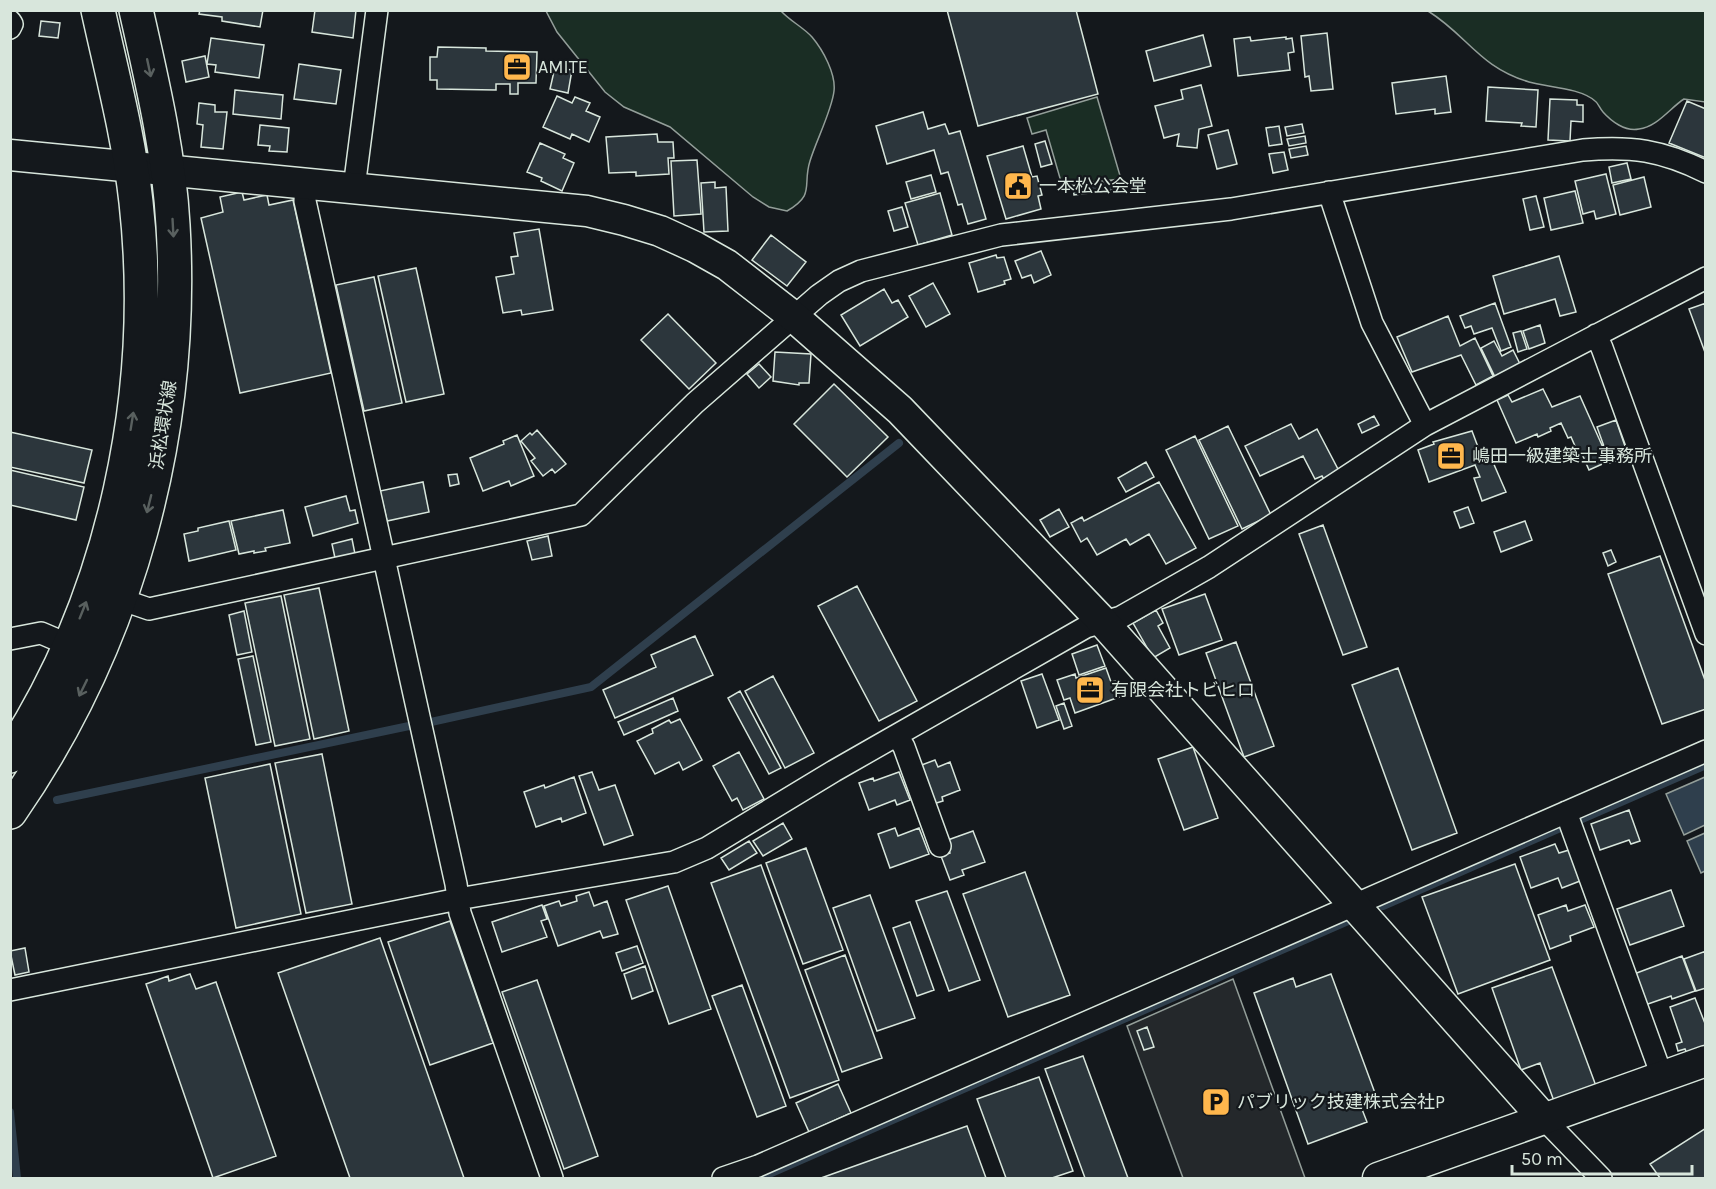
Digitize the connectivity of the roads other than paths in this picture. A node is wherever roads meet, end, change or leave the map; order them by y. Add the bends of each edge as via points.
1 (98, 10) edge
2 (136, 10) edge
3 (377, 10) edge
4 (10, 21) edge
5 (10, 28) edge
6 (10, 155) edge
7 (130, 166) junction
8 (167, 170) junction
9 (1706, 171) edge
10 (306, 183) junction
11 (354, 188) junction
12 (1329, 192) junction
13 (1706, 278) edge
14 (794, 316) junction
15 (1596, 335) junction
16 (1425, 425) junction
17 (384, 558) junction
18 (120, 599) junction
19 (1103, 622) junction
20 (1706, 634) edge
21 (10, 639) edge
22 (69, 645) junction
23 (897, 735) junction
24 (1706, 751) edge
25 (10, 756) edge
26 (10, 812) edge
27 (1566, 812) junction
28 (940, 846) dead end
29 (458, 899) junction
30 (1355, 904) junction
31 (10, 990) edge
32 (1706, 1061) edge
33 (1662, 1076) junction
34 (1544, 1119) junction
35 (552, 1179) edge
36 (723, 1179) edge
37 (1378, 1179) edge
38 (1601, 1179) edge

1 - 7 main road, 浜松環状線
2 -> 8 main road, 浜松環状線
3 - 11 street
4 - 5 street
6 - 7 street
7 - 8 street
22 -> 7 main road, 浜松環状線 via 105,548 133,417 141,307 140,252
8 - 10 street
8 -> 18 main road, 浜松環状線 via 175,279 169,392 149,503
9 - 12 street via 1648,150 1615,147
10 - 11 street
10 - 17 street via 305,201
11 - 14 street via 587,211 624,220 660,231 728,265
12 - 14 street via 1231,209 1001,235 861,271 839,281
12 - 16 street via 1372,323
13 - 15 street
14 - 17 street via 694,403 580,515
14 - 19 street via 900,410
15 - 16 street
15 - 20 street
16 - 19 street via 1209,567 1121,617
17 - 18 street via 149,609
17 - 29 street
18 -> 26 main road, 浜松環状線 via 70,713
19 - 23 street via 1086,627
19 - 30 street
21 - 22 street via 41,633
22 - 25 main road, 浜松環状線
23 - 28 street
23 - 29 street via 691,856 657,866
24 - 27 street
27 - 30 street
27 - 33 street
29 - 31 street
29 - 35 street
30 - 34 street
30 - 36 street
32 - 33 street
33 - 34 street
34 - 37 street
34 - 38 street

